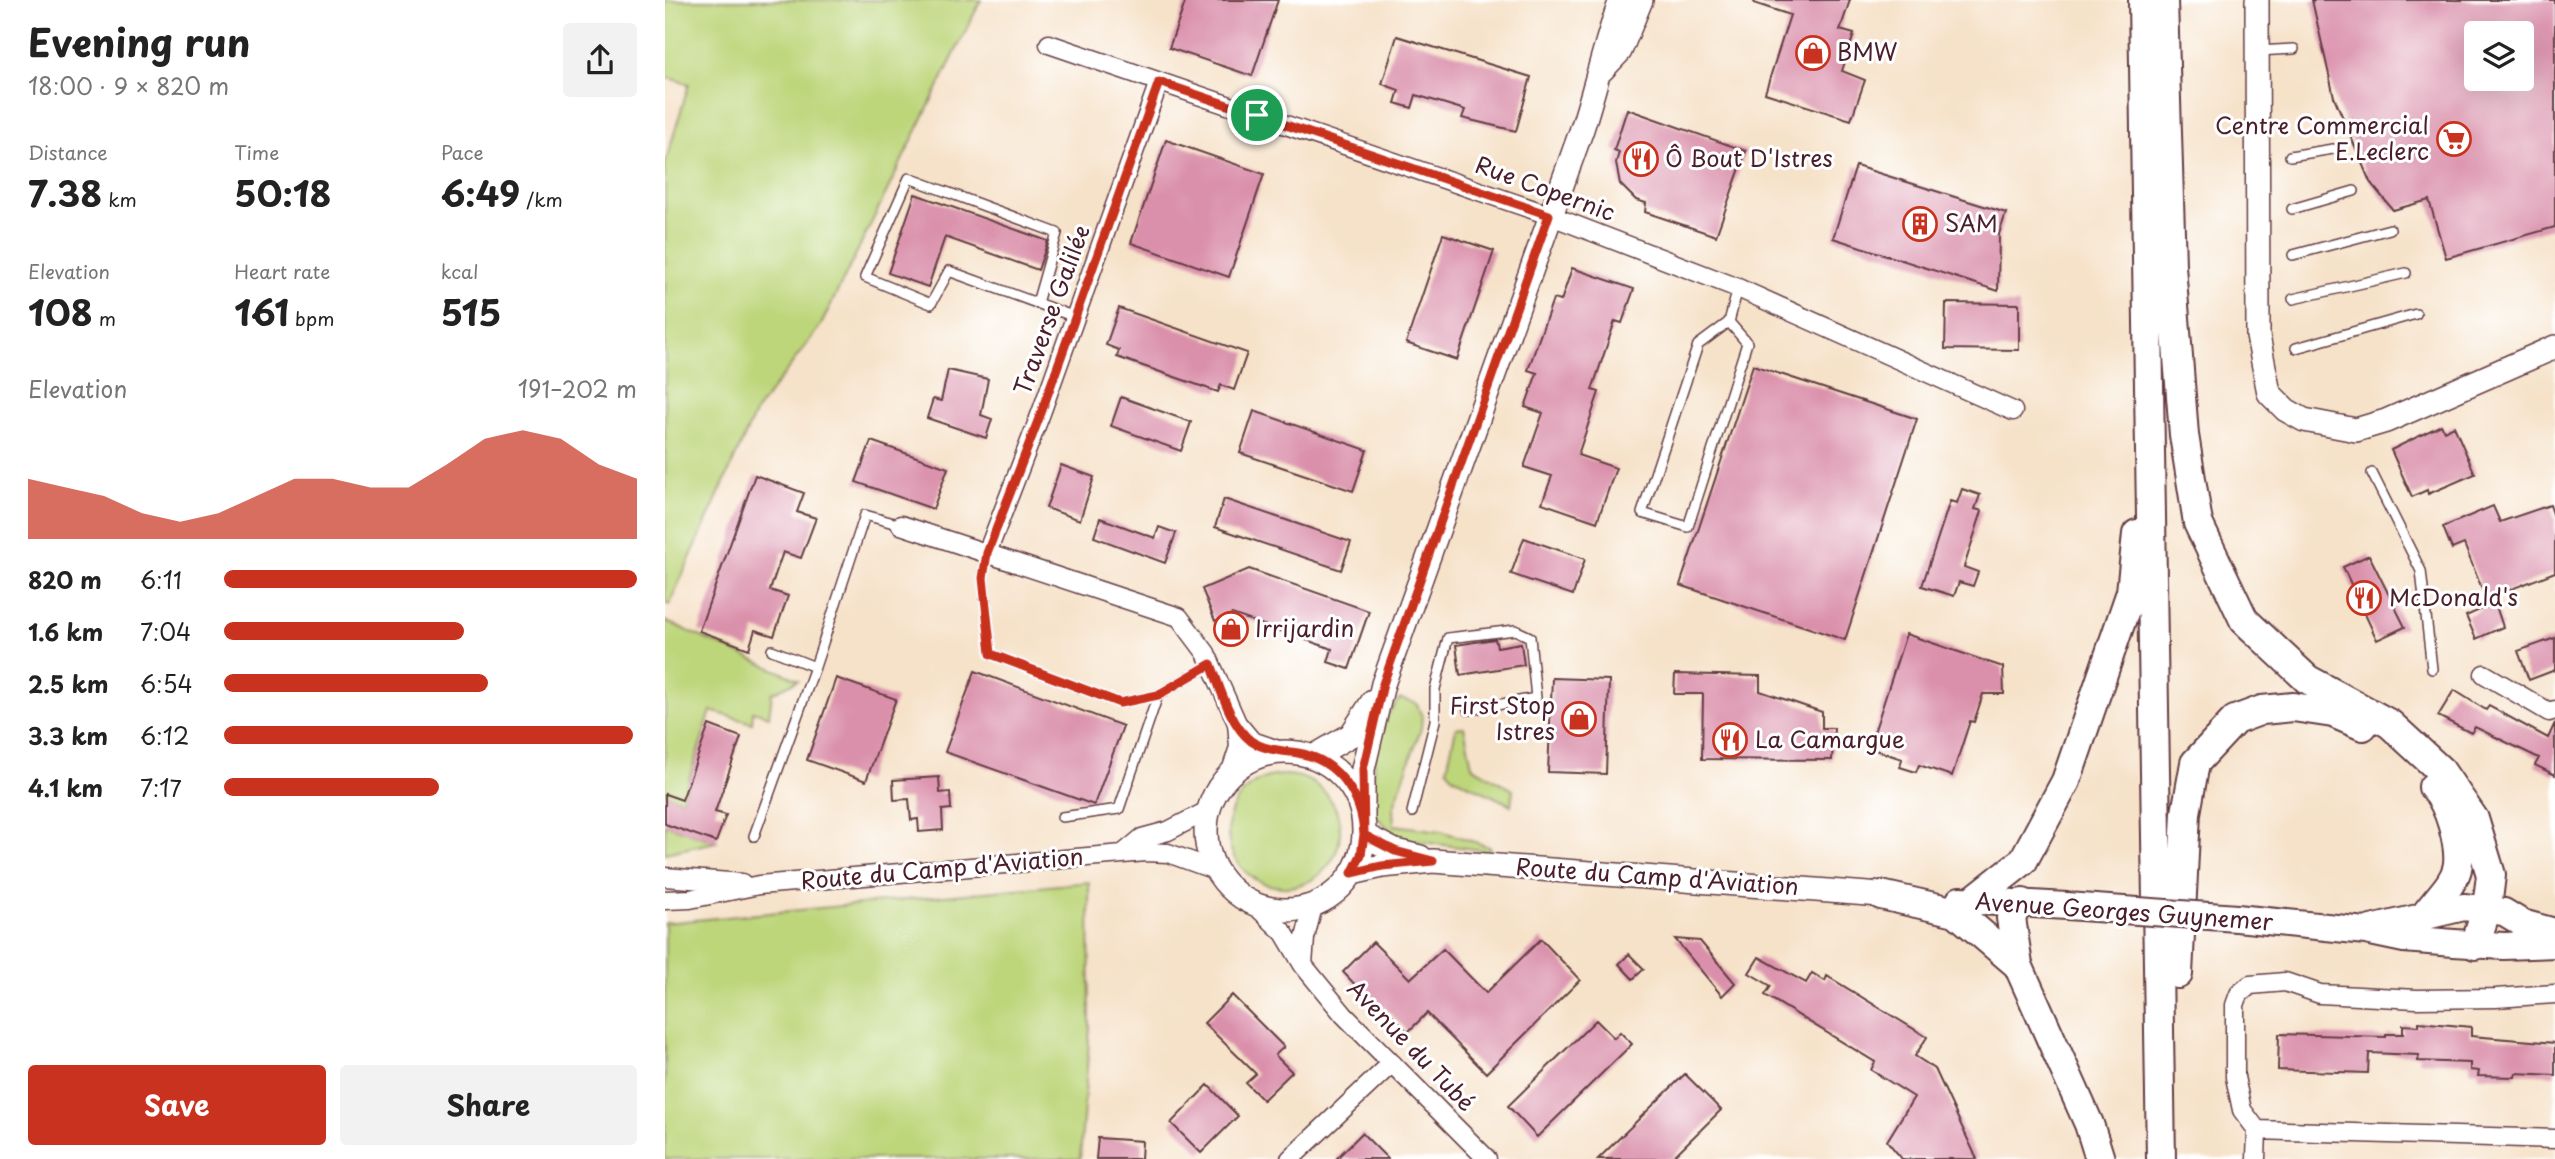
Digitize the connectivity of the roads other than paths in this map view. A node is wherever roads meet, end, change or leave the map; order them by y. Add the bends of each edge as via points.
1 (1621, 0) edge
2 (1641, 0) edge
3 (2143, 0) edge
4 (2163, 0) edge
5 (2257, 0) edge
6 (1049, 44) dead end
7 (2294, 49) dead end
8 (2257, 51) junction
9 (1602, 70) junction
10 (1159, 82) junction
11 (2333, 149) dead end
12 (2290, 156) dead end
13 (2354, 191) dead end
14 (2292, 209) dead end
15 (1549, 215) junction
16 (2390, 229) dead end
17 (2293, 255) dead end
18 (2406, 273) dead end
19 (1738, 288) junction
20 (2293, 299) dead end
21 (1037, 303) junction
22 (2416, 314) dead end
23 (1075, 317) junction
24 (1729, 322) junction
25 (2555, 347) edge
26 (2296, 348) dead end
27 (2150, 381) junction
28 (2013, 411) dead end
29 (2372, 473) dead end
30 (901, 525) joint
31 (987, 553) junction
32 (772, 650) dead end
33 (1211, 664) junction
34 (815, 667) junction
35 (2432, 668) dead end
36 (2484, 674) dead end
37 (1383, 684) junction
38 (1158, 695) junction
39 (1468, 710) dead end
40 (2555, 710) edge
41 (1237, 723) junction
42 (1283, 752) junction
43 (1313, 757) junction
44 (1230, 774) junction
45 (1207, 811) junction
46 (1412, 812) dead end
47 (1062, 817) dead end
48 (1364, 826) junction
49 (754, 836) dead end
50 (1124, 853) junction
51 (1433, 861) junction
52 (1215, 870) junction
53 (1352, 873) junction
54 (665, 877) edge
55 (2454, 878) junction
56 (759, 885) junction
57 (1881, 895) junction
58 (665, 900) edge
59 (1972, 901) junction
60 (2023, 903) junction
61 (1255, 905) junction
62 (1313, 906) junction
63 (2476, 907) junction
64 (2427, 914) junction
65 (2366, 931) junction
66 (2555, 932) edge
67 (2555, 944) edge
68 (2475, 945) junction
69 (1304, 965) junction
70 (2018, 965) junction
71 (2555, 993) edge
72 (1392, 1063) junction
73 (2257, 1130) junction
74 (2555, 1139) edge
75 (2161, 1153) edge
76 (1290, 1159) edge
77 (1487, 1159) edge
78 (2100, 1159) edge
79 (2256, 1159) edge

1 - 9 street via 1603,48
2 - 9 street via 1620,51
3 - 27 main road
4 - 63 main road via 2171,266 2184,435 2199,523 2244,620 2307,679 2390,724 2441,771 2474,819 2491,875
5 - 8 street
6 - 10 street, Rue Copernic
7 - 8 lane
8 - 25 street via 2258,336 2269,393 2286,410 2304,421 2356,430
9 - 15 street
10 - 15 street, Rue Copernic
10 - 23 street, Traverse Galilée
11 - 12 lane
13 - 14 lane
15 - 19 street, Rue Copernic
15 - 37 street
16 - 17 lane
18 - 20 lane
19 - 24 lane
19 - 28 street, Rue Copernic
21 - 21 lane via 949,271 931,304 865,277 909,178 1057,233
21 - 23 lane
22 - 26 lane
23 - 31 street, Traverse Galilée
24 - 24 lane via 1698,345 1642,513 1688,527 1747,344
27 - 59 main road via 2131,592 2066,780 2022,862
27 - 75 main road
29 - 35 lane via 2421,570
30 - 31 street
30 - 34 lane via 865,515
31 - 33 street via 1179,617
31 - 38 lane via 983,578 991,654 1120,703
32 - 34 lane
33 - 38 lane
33 - 41 street
34 - 49 lane
36 - 40 street via 2549,712
37 - 43 street via 1351,735
37 - 48 street via 1363,769
38 - 47 lane via 1119,809
39 - 46 lane via 1535,698 1530,637 1515,630 1448,638 1435,689 1435,721
41 - 42 street via 1252,741
41 - 44 street via 1240,747
42 - 43 street
42 - 44 street via 1245,762
43 - 48 street via 1336,771 1354,792
44 - 45 street
45 - 50 street, Route du Camp d'Aviation via 1168,831 1142,838
45 - 52 street via 1207,851
48 - 51 street, Route du Camp d'Aviation via 1395,851
48 - 53 street via 1361,855
50 - 52 street, Route du Camp d'Aviation via 1168,853
50 - 56 street, Route du Camp d'Aviation
51 - 53 street, Route du Camp d'Aviation
51 - 57 street, Route du Camp d'Aviation
52 - 61 street via 1232,891
53 - 62 street via 1335,892
54 - 56 street, Route du Camp d'Aviation
55 - 63 main road
55 - 64 main road
55 - 75 main road via 2461,856 2439,793 2370,730 2333,713 2293,707 2262,710 2235,720 2195,763 2186,813 2176,1062
56 - 58 street, Route du Camp d'Aviation
57 - 59 main road, Avenue Georges Guynemer
57 - 70 main road via 1956,912
59 - 60 main road, Avenue Georges Guynemer
60 - 65 main road, Avenue Georges Guynemer, bridge
60 - 70 main road via 2011,918
61 - 62 street via 1285,910
61 - 69 street, Avenue du Tubé via 1284,933
62 - 69 street
63 - 64 main road, Avenue Georges Guynemer
63 - 66 main road via 2504,912 2522,923
63 - 68 main road
64 - 65 main road, Avenue Georges Guynemer
65 - 68 main road, Avenue Georges Guynemer
67 - 68 main road, Avenue Georges Guynemer
69 - 72 street, Avenue du Tubé via 1344,1015
70 - 78 main road
71 - 73 street via 2417,999 2320,994 2285,982 2250,985 2239,994 2233,1021 2235,1077 2242,1110
72 - 76 street
72 - 77 street, Avenue du Tubé
73 - 74 street
73 - 79 street

